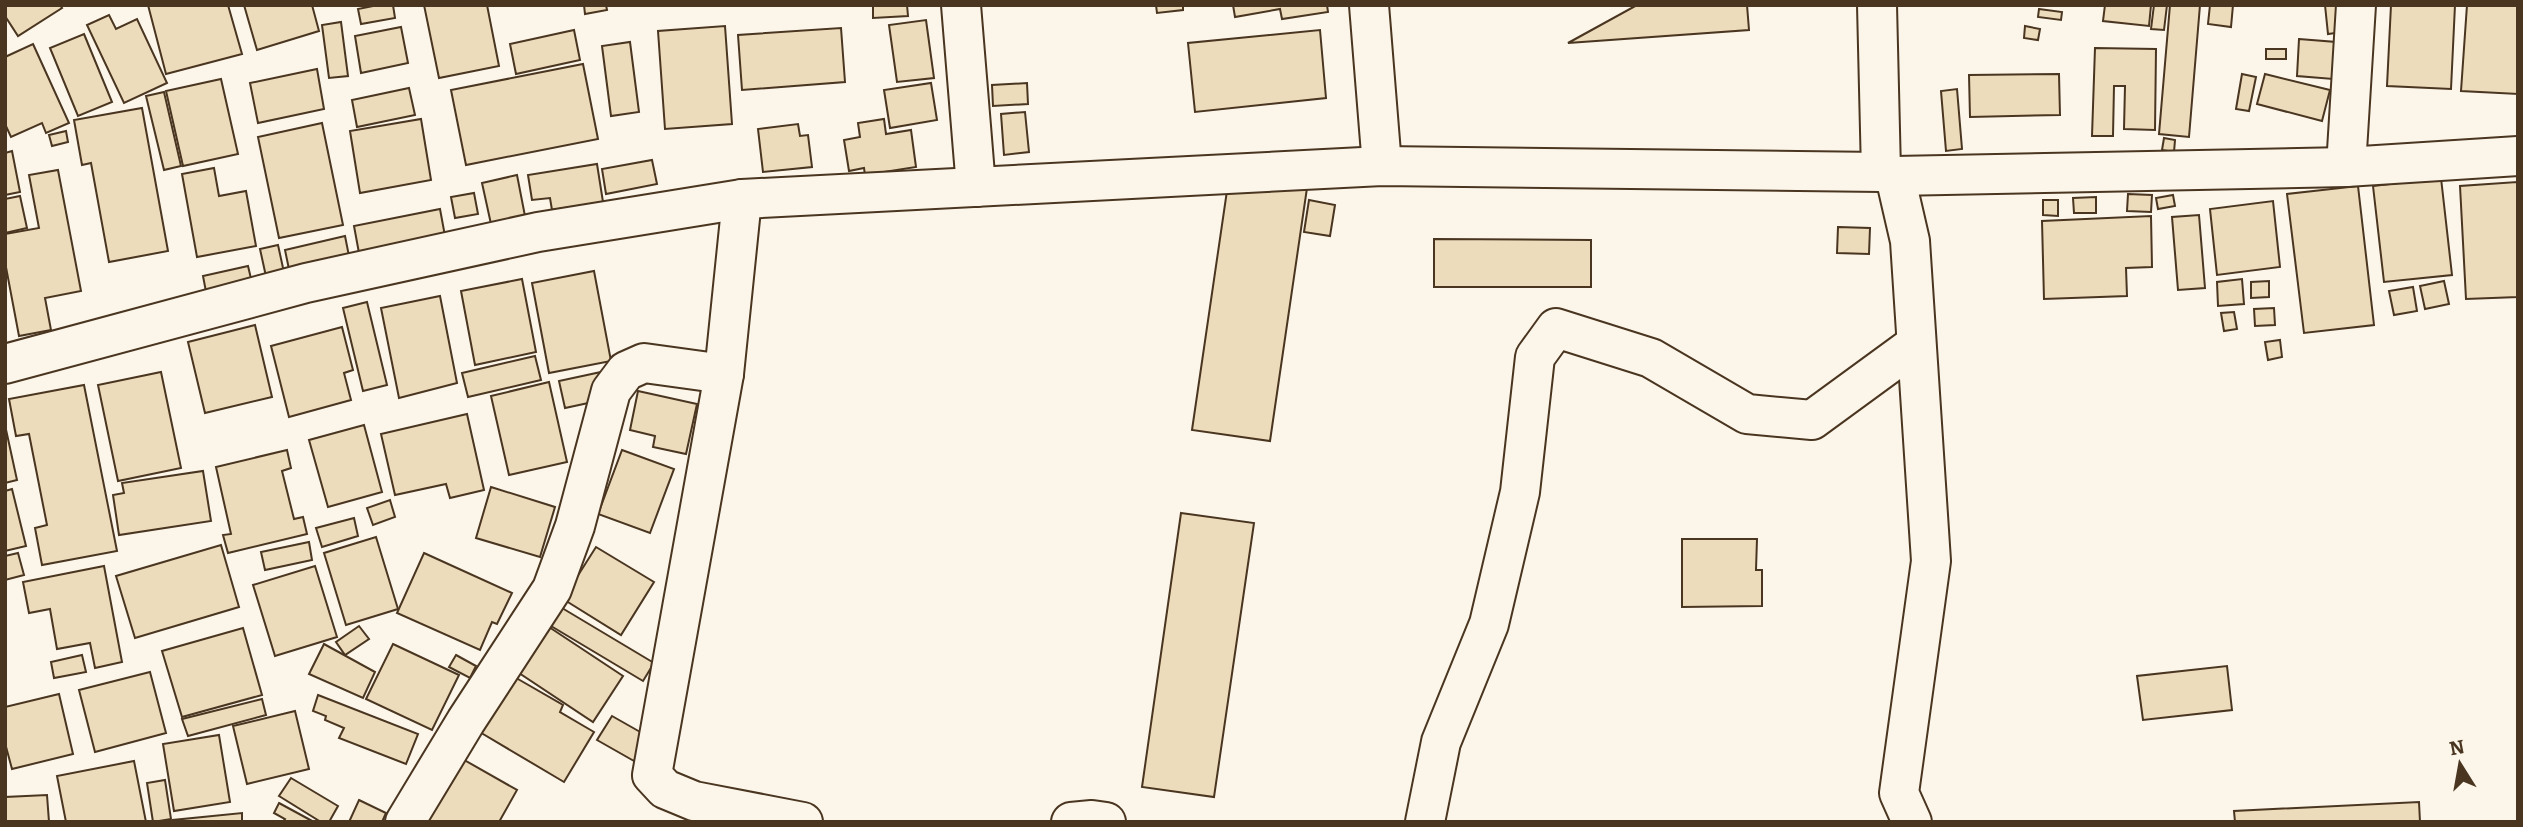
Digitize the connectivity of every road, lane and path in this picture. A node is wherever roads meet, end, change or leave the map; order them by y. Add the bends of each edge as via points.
1 (961, 5) edge
2 (1369, 5) edge
3 (1877, 5) edge
4 (2356, 5) edge
5 (2518, 156) edge
6 (1382, 166) junction
7 (2346, 167) junction
8 (1888, 174) junction
9 (976, 187) junction
10 (742, 199) junction
11 (1916, 344) junction
12 (5, 364) edge
13 (724, 374) junction
14 (405, 822) edge
15 (803, 822) edge
16 (1071, 822) edge
17 (1106, 822) edge
18 (1425, 822) edge
19 (1912, 822) edge

1 - 9 street
2 - 6 street
3 - 8 street
4 - 7 street
5 - 7 street
6 - 8 street
6 - 9 street
7 - 8 street
8 - 11 street via 1910,241
9 - 10 street
10 - 12 street via 538,232 306,283
10 - 13 street
11 - 18 street via 1812,420 1747,414 1651,358 1556,328 1535,357 1520,492 1489,624 1441,742
11 - 19 street via 1931,561 1899,793
13 - 14 street via 644,363 626,371 611,391 575,526 552,589
13 - 15 street via 652,775 665,789 694,801
16 - 17 street

